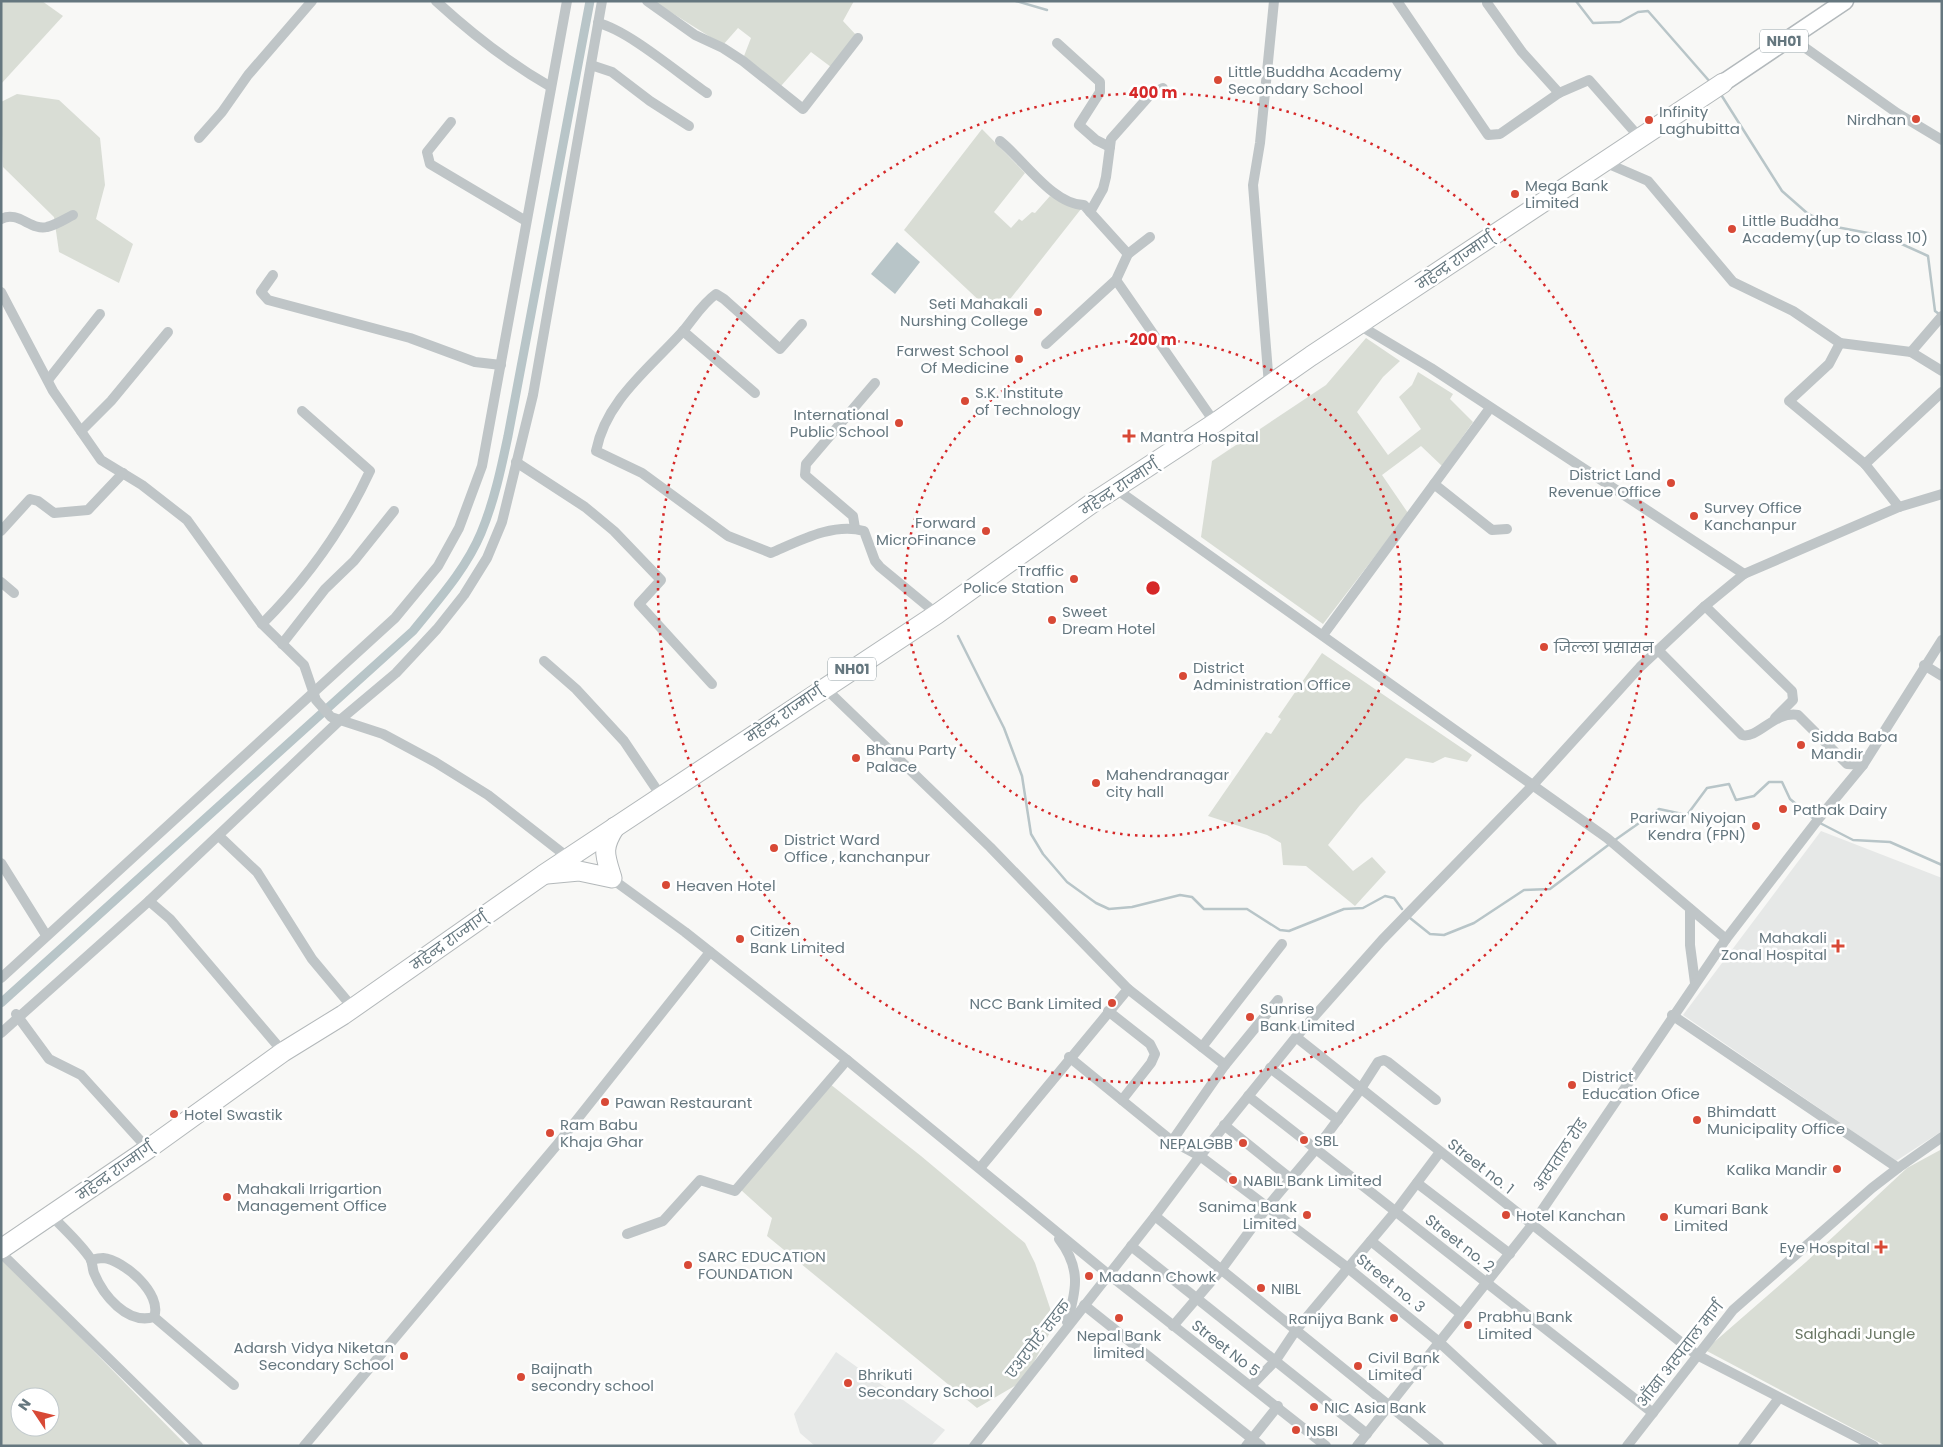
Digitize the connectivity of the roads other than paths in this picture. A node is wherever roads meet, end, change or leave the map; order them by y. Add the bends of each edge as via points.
1 (312, 1) edge
2 (436, 1) edge
3 (566, 1) edge
4 (602, 1) edge
5 (646, 1) edge
6 (1274, 1) edge
7 (1397, 1) edge
8 (1845, 1) edge
9 (1488, 3) dead end
10 (598, 23) junction
11 (1790, 37) junction
12 (858, 38) dead end
13 (1057, 43) dead end
14 (591, 65) junction
15 (1723, 83) joint
16 (551, 87) junction
17 (1163, 88) dead end
18 (707, 93) dead end
19 (1559, 93) junction
20 (451, 122) dead end
21 (690, 126) dead end
22 (199, 138) dead end
23 (1640, 138) junction
24 (1942, 140) edge
25 (1000, 141) dead end
26 (1110, 147) junction
27 (1604, 162) junction
28 (1090, 212) junction
29 (73, 215) dead end
30 (1, 219) edge
31 (526, 221) junction
32 (1150, 237) dead end
33 (1128, 254) junction
34 (273, 275) dead end
35 (1116, 280) junction
36 (1, 292) edge
37 (100, 314) dead end
38 (1940, 318) edge
39 (802, 324) dead end
40 (1359, 326) junction
41 (683, 331) junction
42 (168, 332) dead end
43 (1840, 343) junction
44 (1046, 344) dead end
45 (1911, 352) junction
46 (501, 365) junction
47 (1942, 371) edge
48 (48, 380) junction
49 (875, 383) dead end
50 (1269, 386) junction
51 (1942, 392) edge
52 (756, 393) dead end
53 (1490, 408) junction
54 (302, 411) dead end
55 (1215, 423) junction
56 (81, 431) junction
57 (516, 462) junction
58 (1865, 464) junction
59 (122, 473) junction
60 (1434, 484) junction
61 (1116, 489) junction
62 (1942, 494) edge
63 (1899, 507) junction
64 (394, 511) dead end
65 (855, 528) junction
66 (1507, 529) dead end
67 (1, 531) edge
68 (1744, 574) junction
69 (1, 582) edge
70 (14, 593) dead end
71 (1705, 606) junction
72 (936, 614) junction
73 (262, 624) junction
74 (1323, 635) junction
75 (1942, 640) edge
76 (282, 644) junction
77 (1658, 650) junction
78 (544, 661) dead end
79 (1924, 665) junction
80 (1942, 676) edge
81 (712, 684) dead end
82 (824, 687) junction
83 (315, 691) junction
84 (336, 719) junction
85 (1774, 719) junction
86 (1863, 765) junction
87 (1534, 785) junction
88 (661, 796) junction
89 (615, 826) junction
90 (219, 836) junction
91 (569, 858) junction
92 (1, 863) edge
93 (543, 875) junction
94 (612, 878) junction
95 (149, 901) junction
96 (1690, 909) junction
97 (46, 935) junction
98 (1726, 939) junction
99 (1282, 944) dead end
100 (710, 952) junction
101 (1, 978) edge
102 (1695, 983) junction
103 (1128, 989) junction
104 (1278, 1000) dead end
105 (353, 1008) junction
106 (1108, 1011) junction
107 (1672, 1015) junction
108 (17, 1016) junction
109 (1, 1033) edge
110 (1296, 1036) junction
111 (1202, 1047) junction
112 (283, 1052) junction
113 (1069, 1057) junction
114 (847, 1060) junction
115 (1225, 1065) junction
116 (1270, 1068) junction
117 (1360, 1090) junction
118 (1248, 1096) junction
119 (1122, 1100) junction
120 (1436, 1100) dead end
121 (1338, 1120) junction
122 (1224, 1125) junction
123 (1942, 1137) edge
124 (1172, 1140) junction
125 (148, 1149) junction
126 (1316, 1149) junction
127 (1440, 1152) junction
128 (1200, 1156) junction
129 (980, 1168) junction
130 (1898, 1168) junction
131 (1291, 1179) junction
132 (1417, 1183) junction
133 (1268, 1206) junction
134 (1395, 1212) junction
135 (51, 1215) junction
136 (1155, 1216) junction
137 (1048, 1225) junction
138 (1532, 1225) junction
139 (627, 1234) dead end
140 (1371, 1241) junction
141 (1131, 1246) junction
142 (1, 1249) edge
143 (1, 1253) edge
144 (1510, 1254) junction
145 (91, 1260) junction
146 (1348, 1268) junction
147 (1221, 1270) junction
148 (1108, 1274) junction
149 (1486, 1282) junction
150 (1196, 1298) junction
151 (1084, 1305) junction
152 (1461, 1314) junction
153 (154, 1317) junction
154 (1173, 1326) junction
155 (1064, 1330) junction
156 (1296, 1330) junction
157 (1439, 1342) junction
158 (1696, 1355) junction
159 (1276, 1360) junction
160 (234, 1385) dead end
161 (1251, 1386) junction
162 (1779, 1398) junction
163 (1390, 1405) junction
164 (1278, 1406) junction
165 (1653, 1413) junction
166 (1367, 1434) junction
167 (1853, 1441) edge
168 (1249, 1442) edge
169 (198, 1446) edge
170 (304, 1446) edge
171 (974, 1446) edge
172 (1261, 1446) edge
173 (1326, 1446) edge
174 (1357, 1446) edge
175 (1439, 1446) edge
176 (1552, 1446) edge
177 (1627, 1446) edge
178 (1743, 1446) edge
179 (1874, 1446) edge

1 - 22 street
2 - 16 street via 467,30 520,69
3 - 16 street
4 - 10 street
5 - 12 street via 695,35 743,61 803,109
6 - 50 street via 1253,184
7 - 19 street via 1488,135 1500,134
8 - 11 main road, महेन्द्र राज्मार्ग् / NH01
9 - 19 street via 1522,52
10 - 14 street
10 - 18 street via 637,44
11 - 15 main road, महेन्द्र राज्मार्ग् / NH01
11 - 24 street
13 - 26 street via 1100,82 1100,92 1079,125
14 - 21 street via 612,72
14 - 57 street via 533,395
15 - 23 highway, महेन्द्र राज्मार्ग् / NH01
16 - 31 street
17 - 26 street via 1144,101 1111,139
19 - 23 street via 1589,80
20 - 31 street via 427,152 430,164
23 - 27 highway, महेन्द्र राज्मार्ग् / NH01
25 - 28 street via 1019,162 1070,204 1084,205
26 - 28 street via 1103,189
27 - 40 highway, महेन्द्र राज्मार्ग् / NH01
27 - 43 street via 1648,181 1733,282 1793,311
28 - 33 street
29 - 30 street via 47,227 17,217
31 - 46 street
32 - 33 street
33 - 35 street
34 - 46 street via 261,292 268,300 410,338 475,362
35 - 44 street
35 - 55 street
36 - 48 street
37 - 48 street
38 - 45 street
39 - 41 street via 780,349 716,294 705,302
40 - 50 highway, महेन्द्र राज्मार्ग् / NH01
40 - 53 street via 1431,368
41 - 52 street
41 - 65 street via 629,386 599,436 596,451 642,473 728,536 771,553 814,534
42 - 56 street via 112,401
43 - 45 street
43 - 58 street via 1829,364 1789,401
45 - 47 street
46 - 83 street via 482,466 459,528 438,566 396,618
48 - 56 street
49 - 65 street via 806,464 805,475 854,516
50 - 55 highway, महेन्द्र राज्मार्ग् / NH01
51 - 58 street
53 - 60 street
53 - 68 street
54 - 73 street via 370,472 354,506 328,546 292,594
55 - 61 highway, महेन्द्र राज्मार्ग् / NH01
56 - 59 street via 101,460
57 - 81 street via 586,506 660,580 639,604
57 - 84 street via 502,522 487,558 464,595 396,673
58 - 63 street
59 - 67 street via 88,510 54,513 30,499
59 - 73 street via 187,520
60 - 66 street via 1492,530
60 - 74 street
61 - 72 highway, महेन्द्र राज्मार्ग् / NH01
61 - 74 street
62 - 63 street, एअरपोर्ट सडक
63 - 68 street, एअरपोर्ट सडक
64 - 76 street via 354,561 325,589
65 - 72 street via 864,532 880,567
68 - 71 street, एअरपोर्ट सडक
69 - 70 street
71 - 77 street, एअरपोर्ट सडक
71 - 85 street via 1792,691 1793,700
72 - 82 highway, महेन्द्र राज्मार्ग् / NH01
73 - 76 street
74 - 87 street
75 - 79 street, अस्पताल रोड
76 - 83 street via 304,666
77 - 85 street via 1742,735 1752,734
77 - 87 street, एअरपोर्ट सडक
78 - 88 street via 576,689 624,741
79 - 80 street
79 - 86 street, अस्पताल रोड
82 - 88 highway, महेन्द्र राज्मार्ग् / NH01
82 - 103 street via 990,847
83 - 84 street via 320,705
83 - 97 street
84 - 90 street
84 - 91 street via 383,734 435,762 488,796
85 - 86 street via 1794,714 1800,716 1847,764
86 - 98 street, अस्पताल रोड
87 - 96 street via 1615,845
87 - 110 street, एअरपोर्ट सडक via 1382,940
88 - 89 highway, महेन्द्र राज्मार्ग् / NH01
89 - 91 highway, महेन्द्र राज्मार्ग् / NH01
89 - 94 highway via 606,840 604,852
90 - 95 street
90 - 105 street via 257,872 312,959
91 - 93 highway, महेन्द्र राज्मार्ग् / NH01
91 - 94 street
92 - 97 street
93 - 94 highway via 579,871
93 - 105 highway, महेन्द्र राज्मार्ग् / NH01
94 - 100 street
95 - 108 street
95 - 112 street via 170,919
96 - 98 street
96 - 102 street
97 - 101 street
98 - 102 street, अस्पताल रोड
99 - 111 street
100 - 114 street
100 - 170 street via 556,1146
102 - 107 street, अस्पताल रोड
103 - 106 street
103 - 111 street
104 - 115 street
105 - 112 highway, महेन्द्र राज्मार्ग् / NH01
106 - 113 street
106 - 119 street via 1150,1044 1156,1054
107 - 130 street
107 - 138 street, अस्पताल रोड
108 - 109 street
108 - 125 street via 49,1059 81,1074
110 - 116 street, एअरपोर्ट सडक
110 - 117 street, Street no. 1
111 - 115 street
112 - 125 highway, महेन्द्र राज्मार्ग् / NH01
113 - 119 street, Street no. 3
113 - 129 street
114 - 129 street
114 - 139 street via 735,1191 700,1180 663,1222
115 - 124 street
116 - 118 street, एअरपोर्ट सडक
116 - 121 street
117 - 120 street via 1378,1062 1384,1060
117 - 121 street
117 - 127 street, Street no. 1
118 - 122 street, एअरपोर्ट सडक
118 - 126 street, Street no. 2
119 - 124 street, Street no. 3
121 - 126 street
122 - 128 street, एअरपोर्ट सडक
122 - 131 street
123 - 130 street, आँखा अस्पताल मार्ग
124 - 128 street, Street no. 3
125 - 135 highway, महेन्द्र राज्मार्ग् / NH01
126 - 131 street
126 - 134 street, Street no. 2
127 - 132 street
127 - 138 street, Street no. 1
128 - 133 street, Street no. 3
128 - 136 street, एअरपोर्ट सडक
129 - 137 street
130 - 158 street, आँखा अस्पताल मार्ग via 1733,1310
131 - 133 street
132 - 134 street
132 - 144 street
133 - 146 street, Street no. 3
133 - 147 street
134 - 140 street
134 - 149 street, Street no. 2
135 - 142 highway, महेन्द्र राज्मार्ग् / NH01
135 - 145 street
136 - 141 street, एअरपोर्ट सडक
136 - 147 street
137 - 148 street, Street No 5
137 - 155 street via 1069,1252 1076,1278
138 - 144 street, अस्पताल रोड
138 - 158 street, Street no. 1
140 - 146 street
140 - 152 street
141 - 148 street, एअरपोर्ट सडक
141 - 150 street
143 - 169 street
144 - 149 street, अस्पताल रोड
145 - 153 street via 106,1296 122,1310 145,1320
145 - 153 street via 103,1258 133,1272 148,1290 155,1305
146 - 156 street
146 - 157 street, Street no. 3
147 - 150 street
147 - 156 street
148 - 151 street, एअरपोर्ट सडक
148 - 154 street, Street No 5
149 - 152 street, अस्पताल रोड
149 - 165 street, Street no. 2
150 - 154 street
150 - 159 street
151 - 155 street, एअरपोर्ट सडक
151 - 168 street
152 - 157 street, अस्पताल रोड
153 - 160 street
154 - 161 street, Street No 5
155 - 171 street, एअरपोर्ट सडक
156 - 159 street
156 - 163 street
157 - 163 street, अस्पताल रोड
157 - 176 street, Street no. 3
158 - 162 street, Street no. 1
158 - 165 street, आँखा अस्पताल मार्ग
159 - 161 street
159 - 166 street
161 - 164 street, Street No 5
162 - 167 street, Street no. 1
162 - 178 street
163 - 166 street, अस्पताल रोड
163 - 175 street
164 - 168 street
164 - 173 street, Street No 5
165 - 177 street, आँखा अस्पताल मार्ग
166 - 174 street, अस्पताल रोड
167 - 179 street, Street no. 1
168 - 172 street

